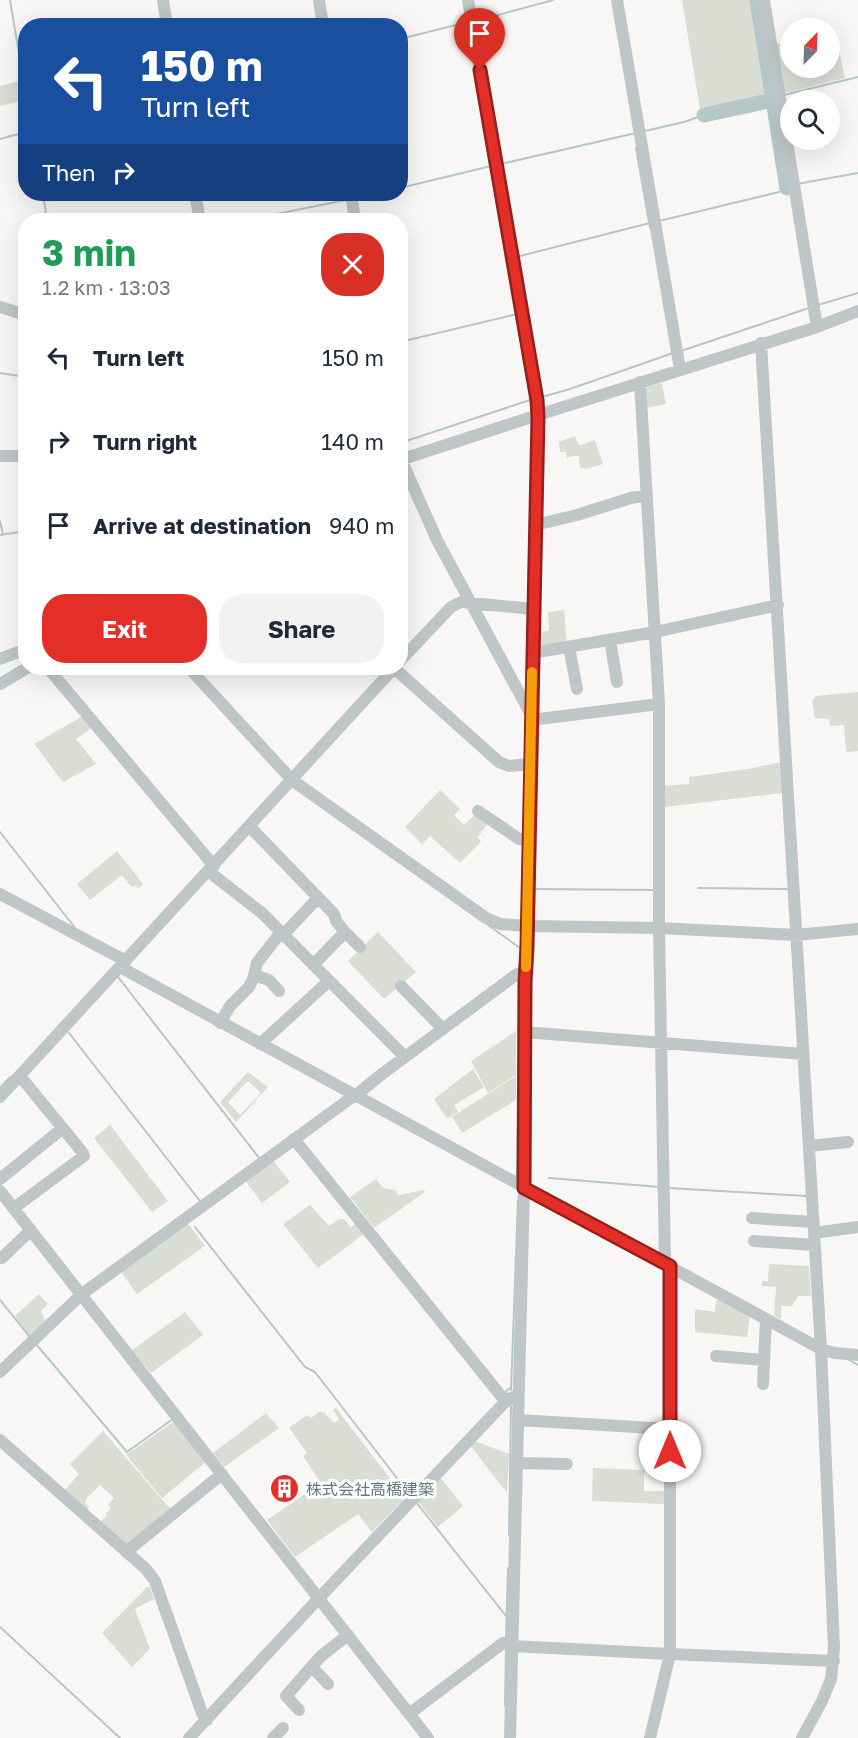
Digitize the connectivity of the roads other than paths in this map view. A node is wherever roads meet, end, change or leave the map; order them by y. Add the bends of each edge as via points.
1 (163, 0) edge
2 (319, 0) edge
3 (468, 0) edge
4 (616, 0) edge
5 (764, 0) edge
6 (166, 18) edge
7 (322, 18) edge
8 (0, 307) edge
9 (858, 311) edge
10 (18, 313) edge
11 (817, 327) junction
12 (762, 346) junction
13 (680, 369) junction
14 (641, 385) junction
15 (538, 418) junction
16 (0, 456) edge
17 (18, 456) edge
18 (408, 457) edge
19 (408, 475) edge
20 (647, 495) junction
21 (535, 525) junction
22 (471, 602) junction
23 (775, 605) junction
24 (533, 609) junction
25 (653, 634) junction
26 (610, 640) junction
27 (569, 647) junction
28 (18, 652) edge
29 (408, 653) edge
30 (532, 653) junction
31 (0, 658) edge
32 (18, 673) edge
33 (54, 675) edge
34 (195, 675) edge
35 (388, 675) edge
36 (402, 675) edge
37 (617, 682) dead end
38 (0, 684) edge
39 (577, 689) dead end
40 (656, 704) junction
41 (531, 718) junction
42 (530, 764) junction
43 (292, 780) junction
44 (478, 811) dead end
45 (249, 826) junction
46 (529, 839) junction
47 (210, 865) junction
48 (0, 894) edge
49 (318, 898) junction
50 (527, 926) junction
51 (656, 928) junction
52 (858, 929) edge
53 (345, 932) junction
54 (284, 933) junction
55 (793, 935) junction
56 (360, 947) dead end
57 (315, 963) junction
58 (123, 964) junction
59 (526, 973) junction
60 (254, 975) junction
61 (329, 981) junction
62 (401, 986) dead end
63 (279, 991) dead end
64 (222, 1019) junction
65 (443, 1029) junction
66 (524, 1032) junction
67 (262, 1042) junction
68 (660, 1042) junction
69 (800, 1054) junction
70 (403, 1055) junction
71 (20, 1076) junction
72 (355, 1095) junction
73 (0, 1097) edge
74 (63, 1128) junction
75 (297, 1137) junction
76 (848, 1142) dead end
77 (809, 1146) junction
78 (0, 1179) edge
79 (524, 1188) junction
80 (0, 1191) edge
81 (14, 1209) junction
82 (752, 1218) dead end
83 (858, 1227) edge
84 (32, 1230) junction
85 (814, 1233) junction
86 (754, 1241) dead end
87 (2, 1258) dead end
88 (668, 1265) junction
89 (84, 1293) junction
90 (766, 1319) junction
91 (821, 1349) junction
92 (858, 1355) edge
93 (716, 1356) dead end
94 (764, 1360) junction
95 (0, 1372) edge
96 (762, 1384) dead end
97 (508, 1398) junction
98 (518, 1420) junction
99 (667, 1428) junction
100 (0, 1441) edge
101 (517, 1463) junction
102 (567, 1464) dead end
103 (222, 1474) junction
104 (126, 1552) junction
105 (319, 1598) junction
106 (348, 1635) junction
107 (512, 1644) junction
108 (670, 1654) junction
109 (831, 1661) junction
110 (312, 1666) junction
111 (328, 1684) dead end
112 (299, 1710) dead end
113 (409, 1714) junction
114 (207, 1720) junction
115 (283, 1728) dead end
116 (192, 1737) edge
117 (273, 1738) edge
118 (428, 1738) edge
119 (510, 1738) edge
120 (650, 1738) edge
121 (802, 1738) edge

1 - 6 street
2 - 7 street
3 - 15 street
4 - 13 street
5 - 11 street
8 - 10 street
9 - 11 street
11 - 12 street
12 - 13 street
12 - 23 street
13 - 14 street
14 - 15 street
14 - 20 street
15 - 18 street
15 - 21 street
16 - 17 street
19 - 22 street
20 - 21 street
20 - 25 street
21 - 24 street
22 - 24 street
22 - 29 street via 451,607
22 - 41 street
23 - 25 street
23 - 55 street
24 - 30 street
25 - 26 street
25 - 40 street
26 - 27 street
26 - 37 street
27 - 30 street
27 - 39 street
28 - 31 street
30 - 41 street
32 - 38 street
33 - 47 street
34 - 43 street
35 - 43 street
36 - 42 street via 499,762 509,766
40 - 41 street
40 - 51 street
41 - 42 street
42 - 46 street
43 - 45 street
43 - 50 street via 486,918 500,924
44 - 46 street via 519,839
45 - 47 street
45 - 49 street
46 - 50 street
47 - 54 street
47 - 58 street
48 - 58 street
49 - 53 street
49 - 54 street
50 - 51 street
50 - 59 street
51 - 55 street
51 - 68 street
52 - 55 street
53 - 56 street
53 - 57 street
54 - 57 street
54 - 60 street via 261,957
55 - 69 street
57 - 61 street
58 - 64 street
58 - 71 street
59 - 65 street via 517,974
59 - 66 street
60 - 63 street via 269,980
60 - 64 street
61 - 67 street
61 - 70 street
62 - 65 street
64 - 67 street
65 - 70 street
66 - 68 street
66 - 79 street
67 - 72 street
68 - 69 street
68 - 88 street
69 - 77 street
70 - 72 street
71 - 73 street
71 - 74 street
72 - 75 street
72 - 79 street
74 - 78 street
74 - 81 street via 84,1156
75 - 89 street
75 - 97 street
76 - 77 street
77 - 85 street
79 - 88 street
79 - 97 street
80 - 81 street
81 - 84 street
82 - 85 street
83 - 85 street
84 - 87 street
84 - 89 street
85 - 86 street
85 - 91 street
88 - 90 street
88 - 99 street
89 - 95 street
89 - 103 street
90 - 91 street
90 - 94 street
91 - 92 street
91 - 109 street via 834,1648
93 - 94 street
94 - 96 street
97 - 98 street
97 - 105 street
98 - 99 street
98 - 101 street
99 - 108 street
100 - 104 street
101 - 102 street
101 - 107 street
103 - 104 street
103 - 105 street
104 - 114 street via 154,1581
105 - 106 street
105 - 114 street
106 - 110 street
106 - 113 street
107 - 108 street
107 - 113 street via 503,1643
107 - 119 street
108 - 109 street
108 - 120 street
109 - 121 street via 827,1690
110 - 111 street
110 - 112 street via 286,1696
113 - 118 street
114 - 116 street
115 - 117 street

